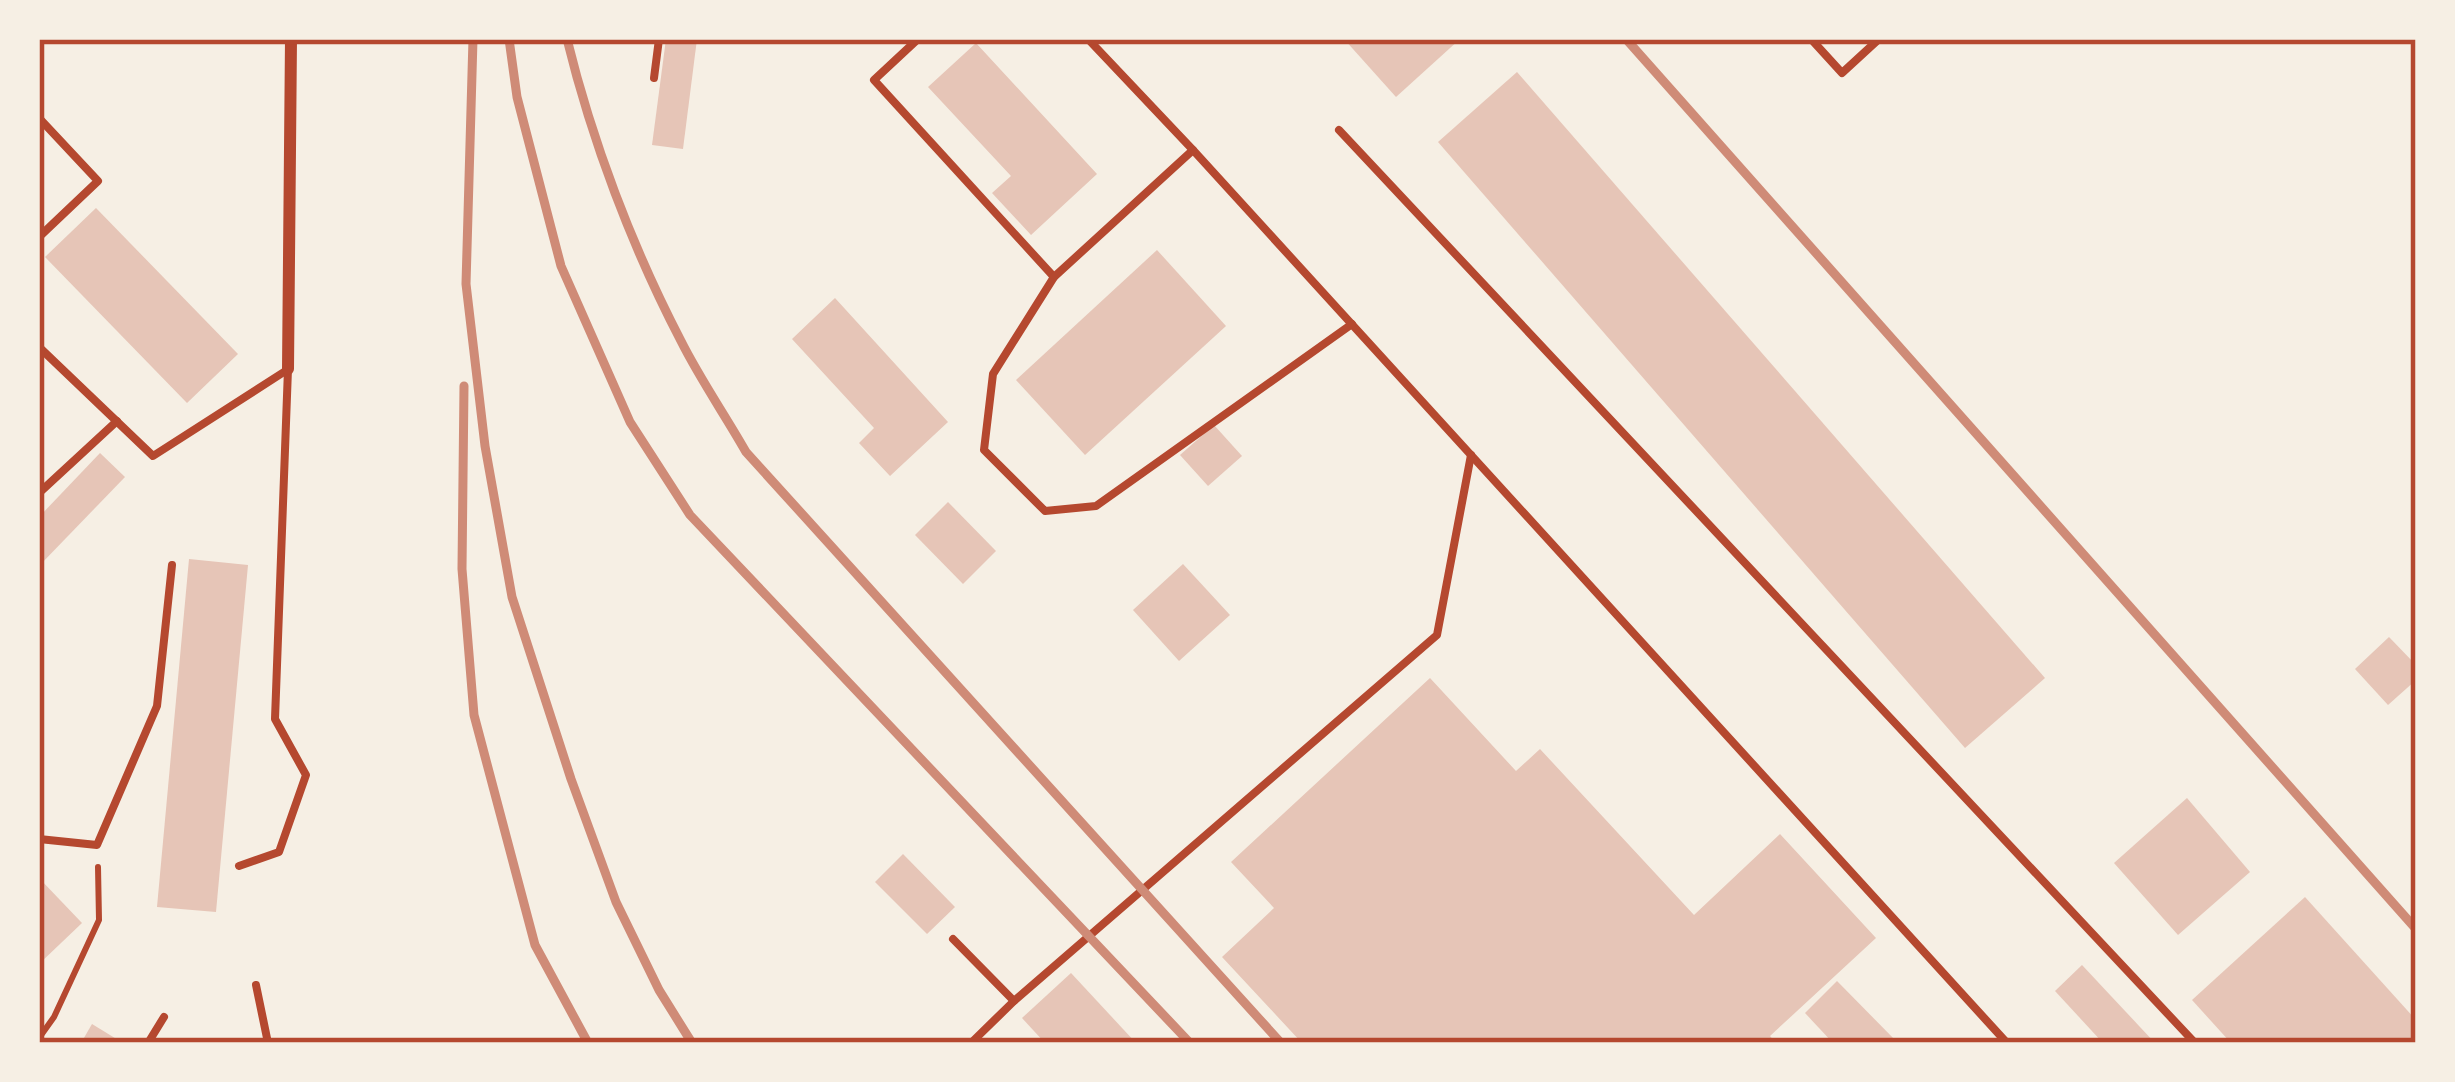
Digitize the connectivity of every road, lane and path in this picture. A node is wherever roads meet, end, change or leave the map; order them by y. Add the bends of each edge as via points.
1 (291, 39) edge
2 (659, 39) edge
3 (918, 39) edge
4 (1088, 39) edge
5 (1811, 39) edge
6 (1879, 39) edge
7 (655, 78) dead end
8 (39, 118) edge
9 (1339, 130) dead end
10 (1193, 149) junction
11 (39, 237) edge
12 (1054, 278) junction
13 (1352, 324) junction
14 (39, 347) edge
15 (288, 369) junction
16 (117, 422) junction
17 (1471, 454) junction
18 (39, 493) edge
19 (172, 565) dead end
20 (39, 839) edge
21 (97, 845) junction
22 (239, 866) dead end
23 (952, 939) dead end
24 (256, 985) dead end
25 (1014, 1001) junction
26 (164, 1017) dead end
27 (39, 1038) edge
28 (148, 1043) edge
29 (268, 1043) edge
30 (971, 1043) edge
31 (2007, 1043) edge
32 (2195, 1043) edge

1 - 15 street
2 - 7 lane
3 - 12 lane via 874,80
4 - 10 lane
5 - 6 lane via 1842,73
8 - 11 lane via 98,181
9 - 32 lane
10 - 12 lane
10 - 13 lane
12 - 13 lane via 993,374 984,450 1045,512 1096,506
13 - 17 lane
14 - 16 lane
15 - 16 lane via 153,456
15 - 22 lane via 275,719 306,775 279,851
16 - 18 lane
17 - 25 lane via 1437,635
17 - 31 lane
19 - 21 lane via 157,706
20 - 21 lane
21 - 27 path via 99,920
23 - 25 lane
24 - 29 lane
25 - 30 lane
26 - 28 lane

